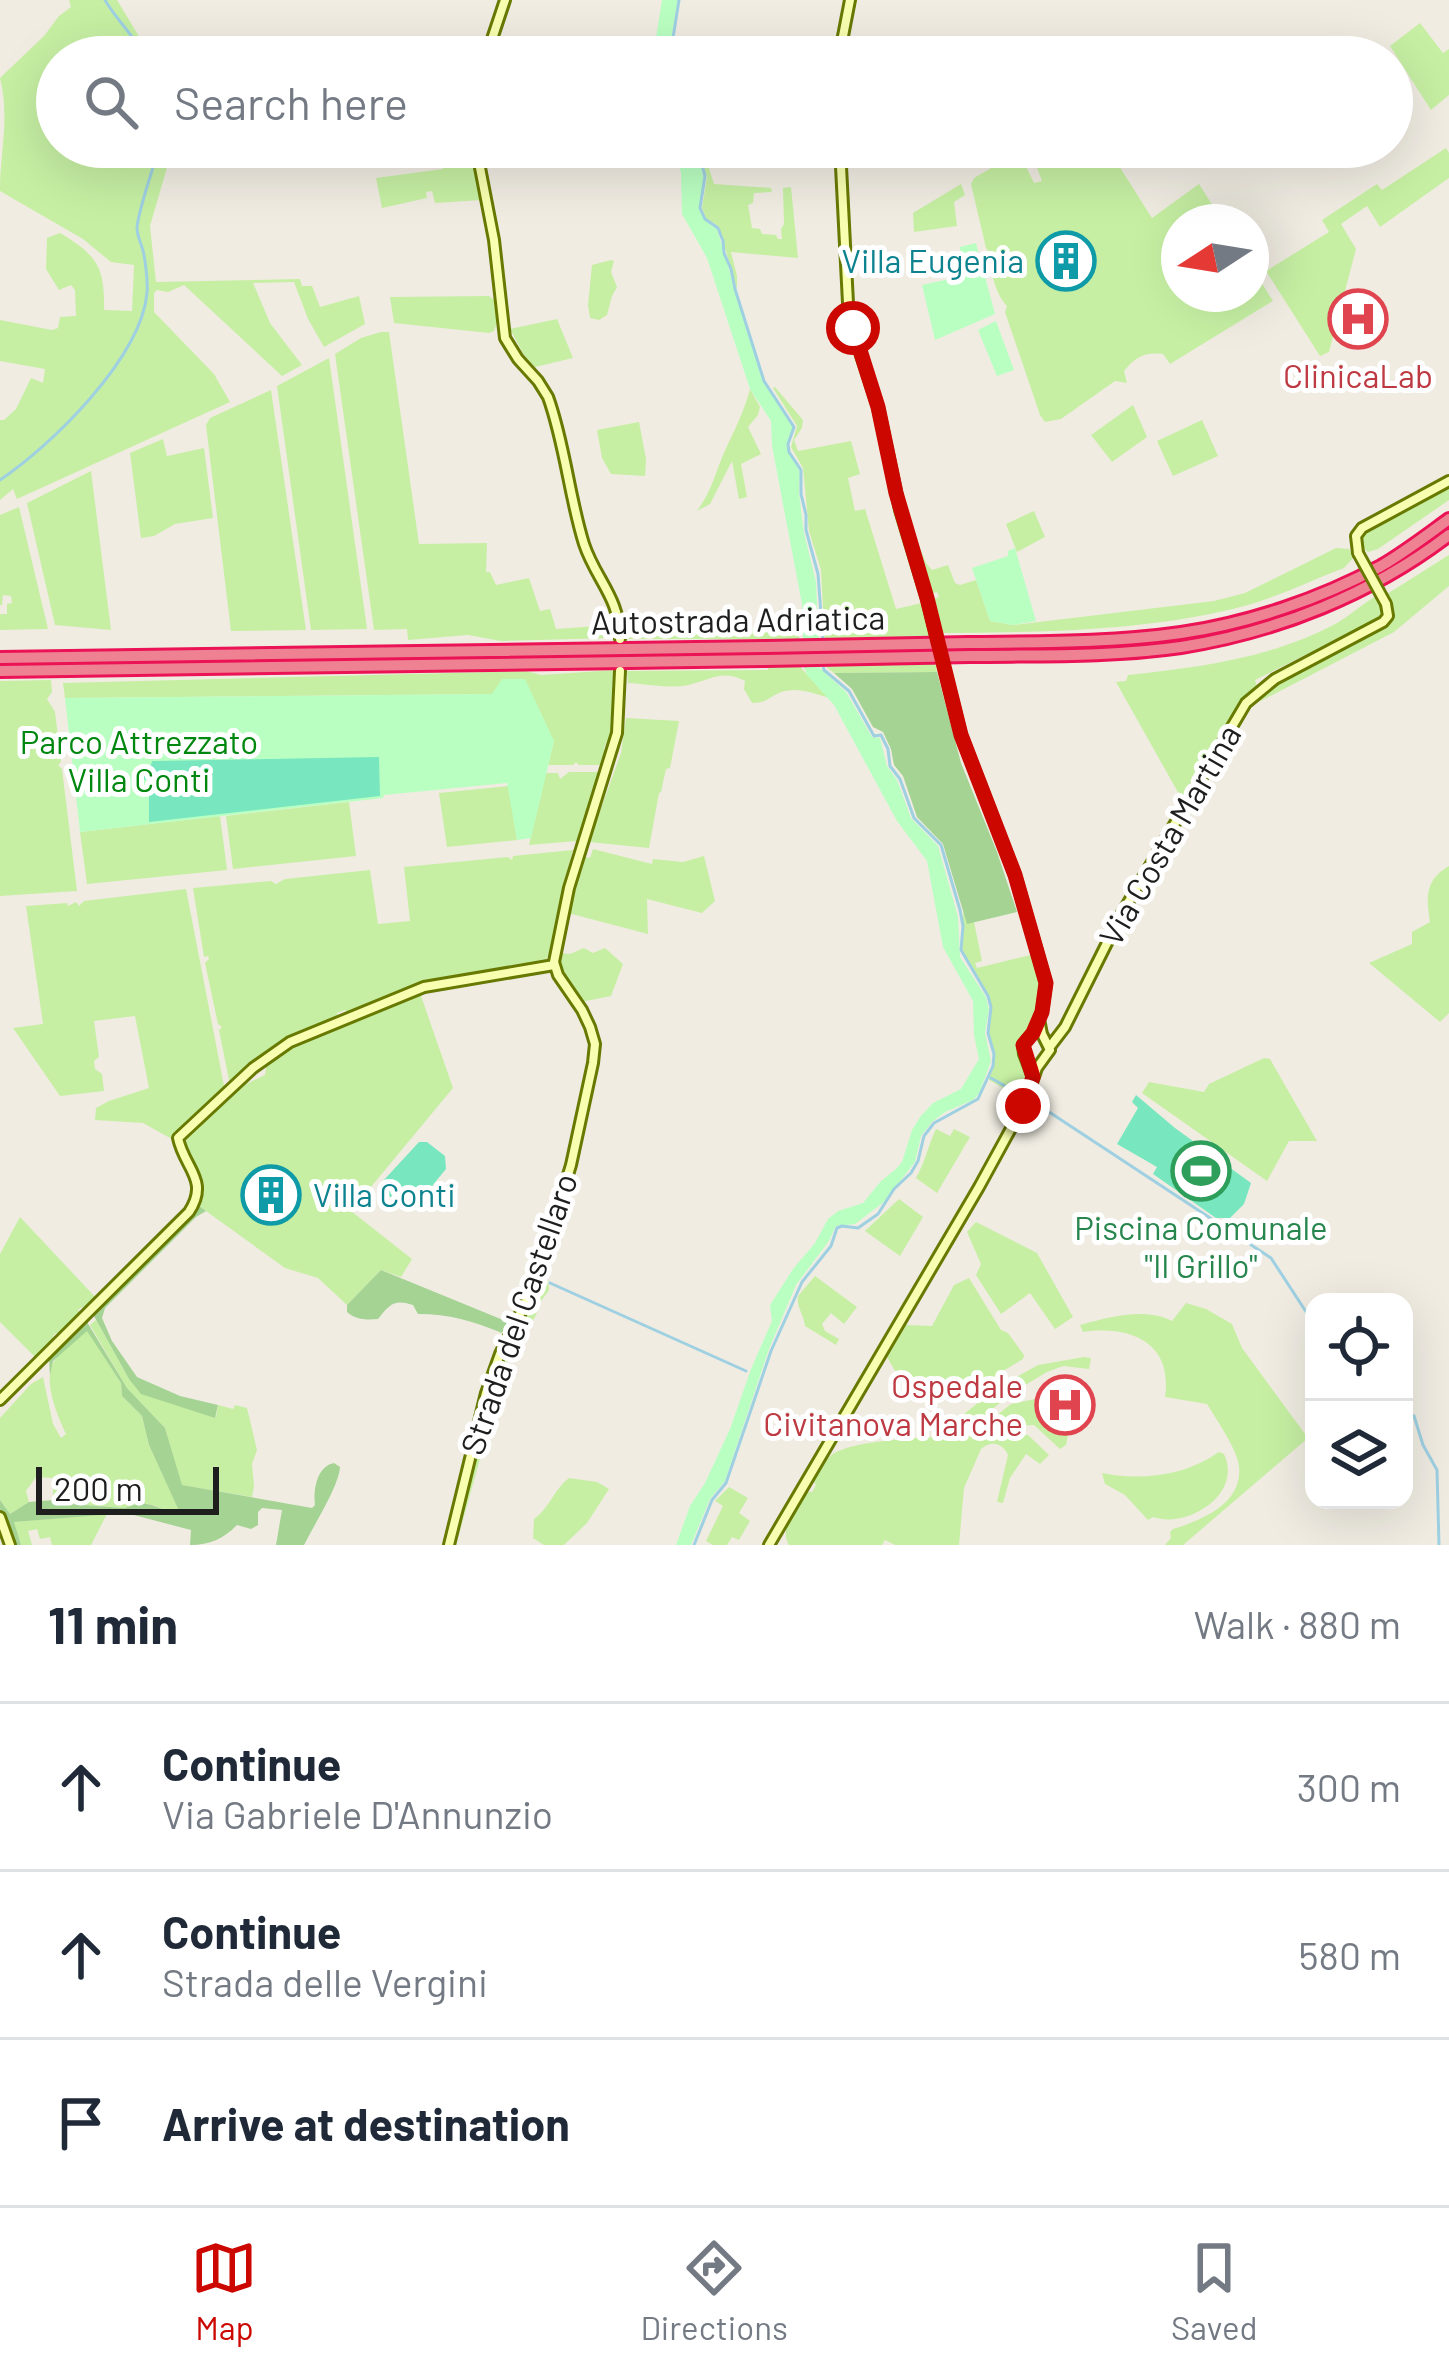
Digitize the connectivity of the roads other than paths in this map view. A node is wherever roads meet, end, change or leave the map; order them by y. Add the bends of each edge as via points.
1 (505, 0) edge
2 (850, 0) edge
3 (493, 36) edge
4 (842, 36) edge
5 (480, 168) edge
6 (841, 168) edge
7 (1449, 481) edge
8 (1449, 519) edge
9 (1449, 535) edge
10 (620, 639) dead end
11 (969, 650) junction
12 (766, 654) junction
13 (0, 658) edge
14 (0, 671) edge
15 (620, 671) dead end
16 (555, 965) junction
17 (1039, 1017) junction
18 (1030, 1037) junction
19 (1046, 1041) junction
20 (1027, 1058) junction
21 (1042, 1061) junction
22 (1033, 1077) junction
23 (0, 1400) edge
24 (0, 1517) edge
25 (10, 1545) edge
26 (449, 1545) edge
27 (769, 1545) edge

1 - 3 main road
2 - 4 main road
5 - 10 main road via 505,338 548,398 582,536 614,602
6 - 17 main road via 849,311 961,735 1040,959 1046,994
7 - 19 main road, Via Costa Martina, bridge via 1362,528 1358,553 1388,616 1243,706 1059,1036
8 - 11 highway, Autostrada Adriatica via 1354,580 1229,623
9 - 11 highway, Autostrada Adriatica via 1398,571 1319,609 1232,637 1115,653
11 - 12 highway, Autostrada Adriatica, bridge
12 - 13 highway, Autostrada Adriatica
12 - 14 highway, Autostrada Adriatica
15 - 16 main road via 617,733 569,888
16 - 23 main road via 424,987 290,1042 253,1068 178,1138 199,1190 189,1212
16 - 26 main road, Strada del Castellaro via 590,1027 593,1063 571,1166 534,1286 486,1393
17 - 18 main road
17 - 19 main road
18 - 19 main road
18 - 20 main road
19 - 21 main road
20 - 21 main road
20 - 22 main road
21 - 22 main road
22 - 27 main road via 972,1199
24 - 25 main road

